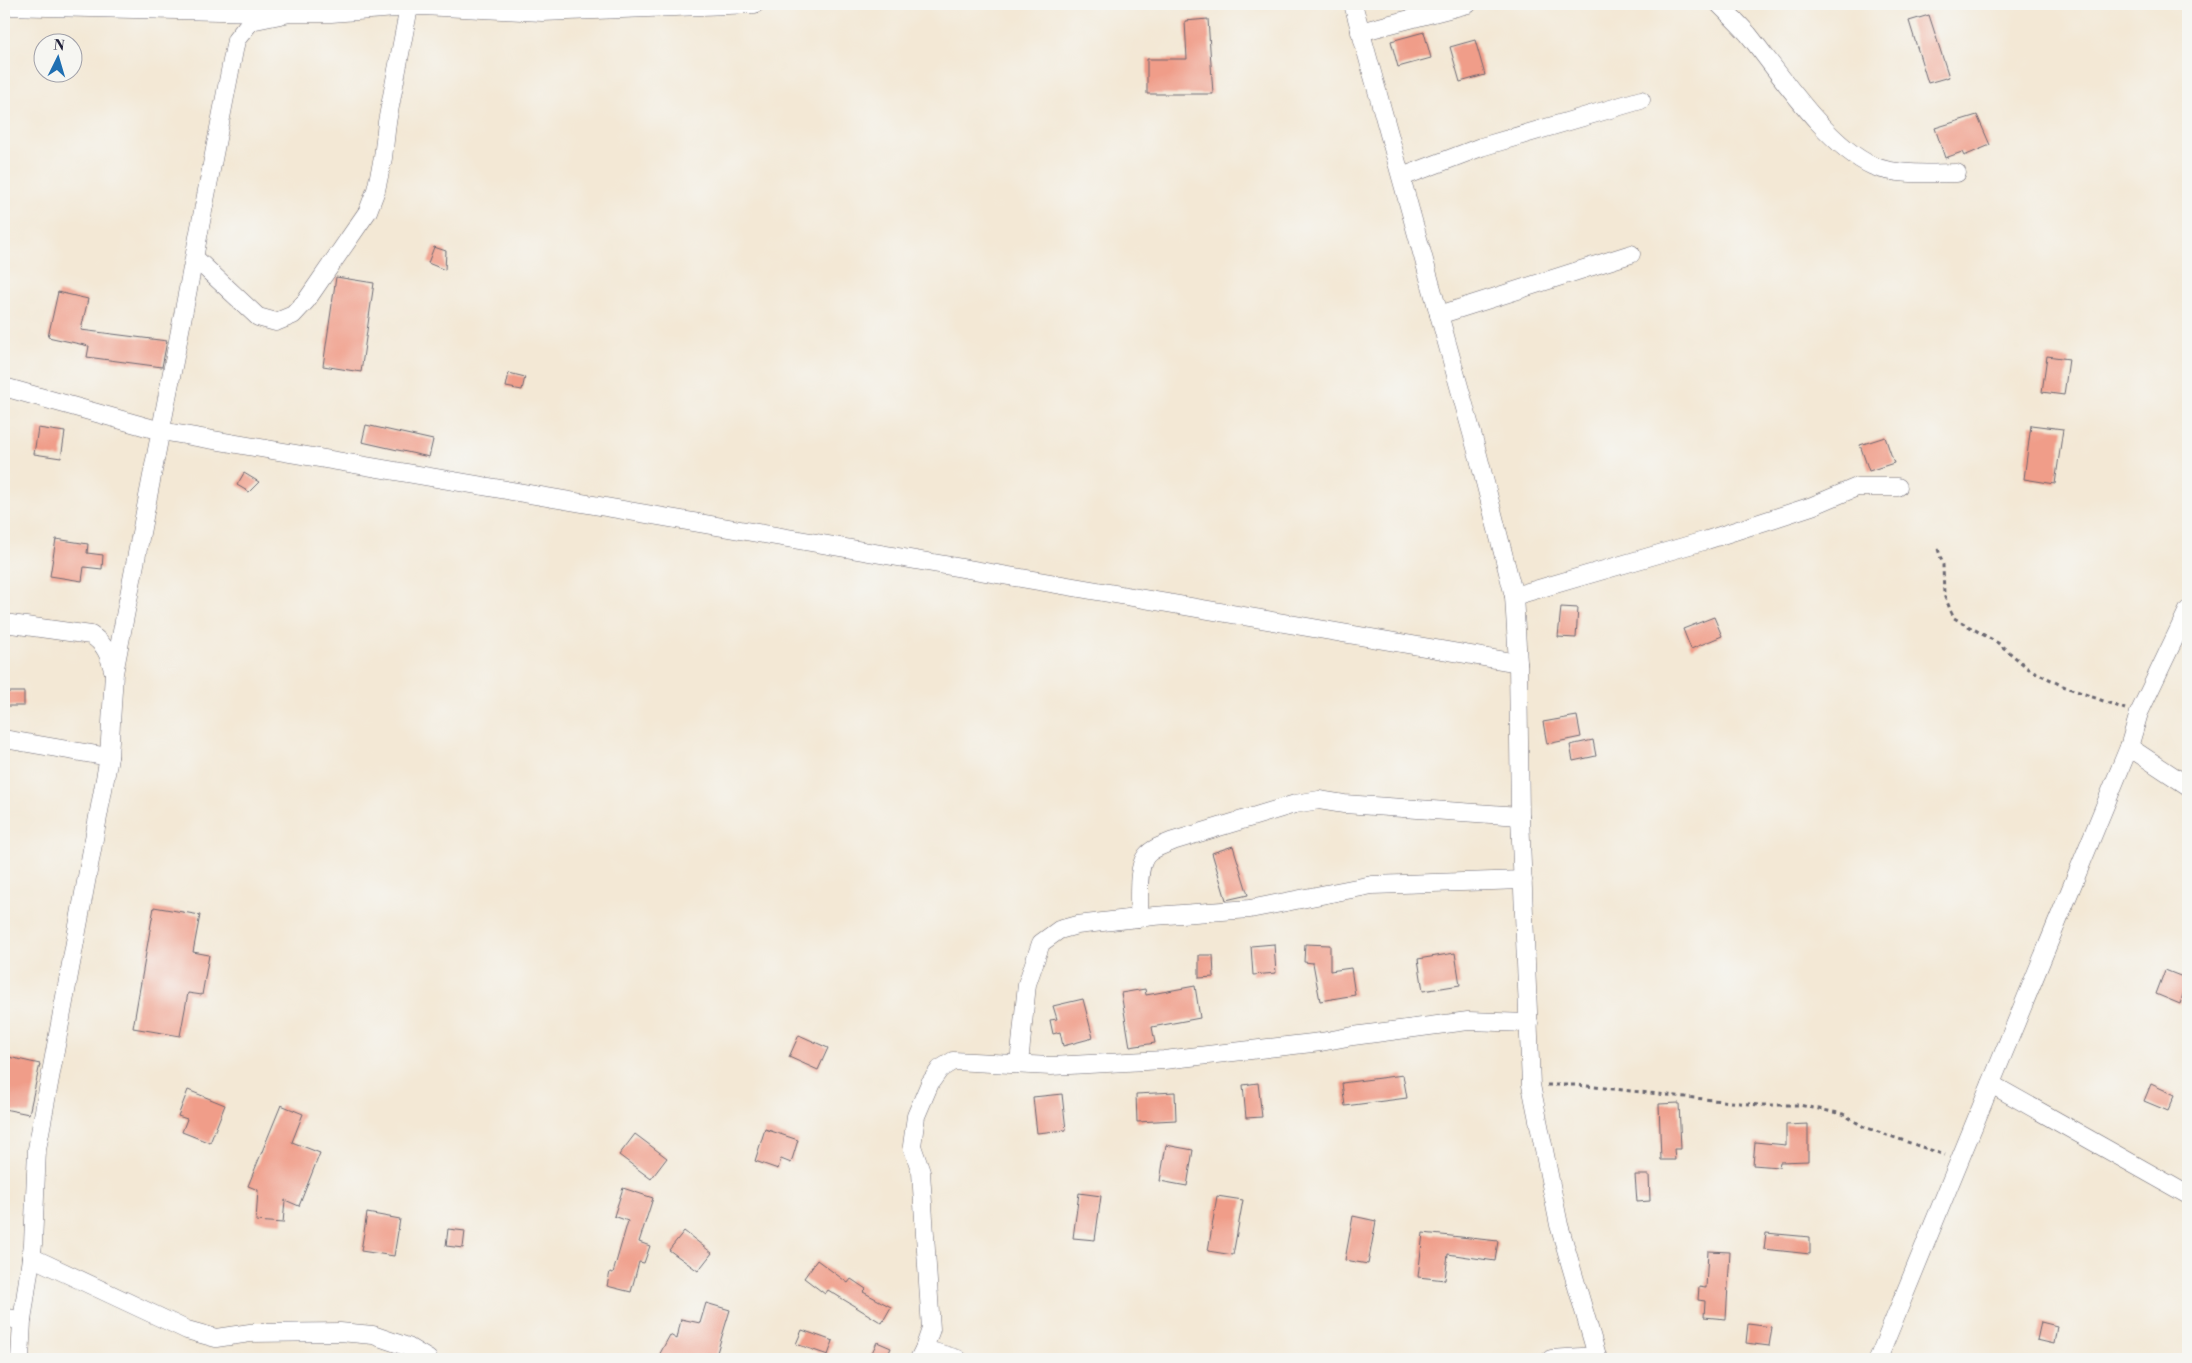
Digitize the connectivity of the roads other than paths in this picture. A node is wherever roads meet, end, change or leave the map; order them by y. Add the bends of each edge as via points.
1 (755, 4) edge
2 (1353, 4) edge
3 (1468, 4) edge
4 (1719, 4) edge
5 (4, 6) edge
6 (418, 6) edge
7 (290, 13) junction
8 (1360, 32) junction
9 (1641, 100) dead end
10 (1957, 173) dead end
11 (1402, 177) junction
12 (1632, 254) dead end
13 (195, 258) junction
14 (1439, 315) junction
15 (4, 387) edge
16 (161, 431) junction
17 (1898, 486) dead end
18 (1514, 596) junction
19 (2188, 610) edge
20 (4, 623) edge
21 (1518, 663) junction
22 (114, 672) junction
23 (4, 739) edge
24 (2128, 747) junction
25 (109, 757) junction
26 (2188, 786) edge
27 (1520, 816) junction
28 (1523, 880) junction
29 (1139, 918) junction
30 (1529, 1023) junction
31 (1019, 1064) junction
32 (1991, 1084) junction
33 (2188, 1195) edge
34 (32, 1257) junction
35 (4, 1317) edge
36 (22, 1321) junction
37 (922, 1354) edge
38 (1598, 1358) edge
39 (20, 1359) edge
40 (428, 1359) edge
41 (958, 1359) edge
42 (1551, 1359) edge
43 (1878, 1359) edge

1 - 6 street via 542,12
2 - 8 street
3 - 8 street
4 - 10 street via 1797,98 1851,154 1874,167 1911,173
5 - 7 street
6 - 7 street
6 - 13 street via 387,122 384,158 368,211 306,301 292,315 276,322 258,317
7 - 13 street via 251,21 236,40
8 - 11 street
9 - 11 street via 1481,147
11 - 14 street
12 - 14 street
13 - 16 street
14 - 18 street
15 - 16 street
16 - 21 street
16 - 22 street
17 - 18 street via 1857,487 1812,506 1707,540
18 - 21 street
19 - 24 street via 2139,713
20 - 22 street via 91,635 109,652
21 - 27 street
22 - 25 street
23 - 25 street
24 - 26 street
24 - 32 street
25 - 34 street via 37,1149
27 - 28 street
27 - 29 street via 1319,800 1295,804 1155,849 1146,857 1140,871
28 - 29 street via 1372,886 1250,909
28 - 30 street
29 - 31 street via 1077,925 1058,930 1041,943 1028,984
30 - 31 street via 1468,1021 1164,1060 1051,1066
30 - 38 street via 1531,1085 1559,1225
31 - 37 street via 954,1060 940,1069 930,1083 916,1116 912,1146 921,1172 931,1329
32 - 33 street
32 - 43 street
34 - 36 street
34 - 40 street via 187,1330 216,1338 340,1332 374,1335 408,1347
35 - 36 street
36 - 39 street
37 - 41 street
38 - 42 street

